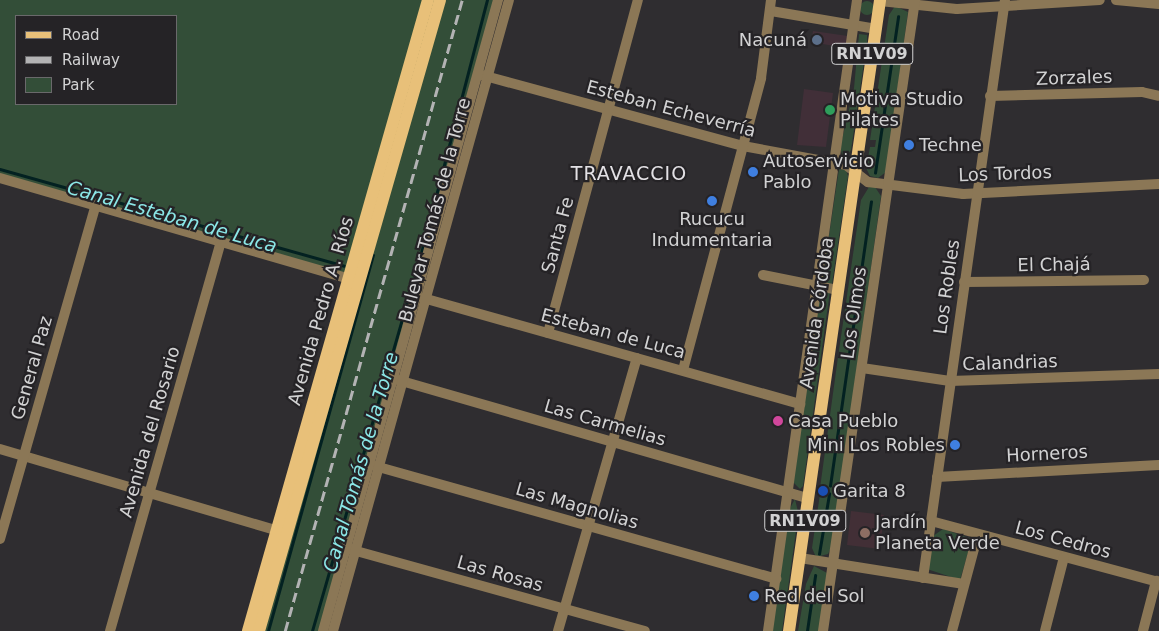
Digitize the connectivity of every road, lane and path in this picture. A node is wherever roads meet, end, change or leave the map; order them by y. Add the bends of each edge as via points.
1 (498, 0) edge
2 (509, 0) edge
3 (638, 0) edge
4 (770, 0) edge
5 (858, 0) edge
6 (880, 0) edge
7 (1100, 0) edge
8 (1116, 0) edge
9 (915, 2) edge
10 (433, 3) edge
11 (1004, 4) edge
12 (1159, 4) edge
13 (771, 11) junction
14 (854, 26) junction
15 (876, 29) junction
16 (478, 74) junction
17 (489, 77) junction
18 (990, 96) junction
19 (1159, 96) edge
20 (608, 110) junction
21 (743, 146) junction
22 (834, 162) junction
23 (855, 172) junction
24 (0, 178) edge
25 (888, 184) junction
26 (1159, 184) edge
27 (977, 193) junction
28 (96, 205) junction
29 (220, 241) junction
30 (763, 275) dead end
31 (354, 280) junction
32 (1144, 280) dead end
33 (964, 282) junction
34 (817, 286) junction
35 (838, 290) junction
36 (417, 296) junction
37 (428, 299) junction
38 (548, 333) junction
39 (637, 358) junction
40 (862, 368) junction
41 (683, 370) junction
42 (1159, 374) edge
43 (399, 381) junction
44 (950, 381) junction
45 (800, 404) junction
46 (613, 442) junction
47 (0, 449) edge
48 (24, 456) junction
49 (1159, 465) edge
50 (375, 466) junction
51 (937, 477) junction
52 (788, 492) junction
53 (149, 493) junction
54 (808, 498) junction
55 (931, 521) junction
56 (588, 526) junction
57 (282, 532) junction
58 (978, 534) junction
59 (0, 539) edge
60 (351, 549) junction
61 (1064, 557) junction
62 (800, 558) junction
63 (834, 564) junction
64 (923, 578) junction
65 (776, 579) junction
66 (1158, 582) edge
67 (964, 584) junction
68 (565, 609) junction
69 (110, 631) edge
70 (248, 631) edge
71 (260, 631) edge
72 (323, 631) edge
73 (333, 631) edge
74 (558, 631) edge
75 (645, 631) edge
76 (768, 631) edge
77 (789, 631) edge
78 (824, 631) edge
79 (952, 631) edge
80 (1045, 631) edge
81 (1143, 631) edge

1 - 16 street, Bulevar Tomás de la Torre
2 - 17 street, Bulevar Tomás de la Torre
3 - 20 street, Santa Fe
4 - 13 street
5 - 14 street
6 - 9 street
6 - 15 main road, Avenida Córdoba / RN1V09
7 - 11 street
8 - 12 street
9 - 11 street
9 - 25 street, Los Olmos
10 - 31 main road, Avenida Pedro A. Ríos
11 - 18 street, Los Robles
13 - 14 street
13 - 21 street via 769,41
14 - 15 street
14 - 22 street
15 - 23 main road, Avenida Córdoba / RN1V09
16 - 17 street, Esteban Echeverría
16 - 36 street, Bulevar Tomás de la Torre
17 - 20 street, Esteban Echeverría
17 - 37 street, Bulevar Tomás de la Torre
18 - 19 street, Zorzales via 1142,92
18 - 27 street, Los Robles
20 - 21 street, Esteban Echeverría
20 - 38 street, Santa Fe
21 - 22 street, Esteban Echeverría
21 - 41 street
22 - 23 street, Esteban Echeverría
22 - 34 street
23 - 25 street, Los Tordos via 868,182
23 - 35 main road, Avenida Córdoba / RN1V09
24 - 28 street
25 - 27 street, Los Tordos
25 - 40 street, Los Olmos
26 - 27 street, Los Tordos
27 - 33 street, Los Robles
28 - 29 street
28 - 48 street, General Paz
29 - 31 street
29 - 53 street, Avenida del Rosario
30 - 34 street
31 - 57 main road, Avenida Pedro A. Ríos
32 - 33 street, El Chajá
33 - 44 street, Los Robles
34 - 35 street
34 - 45 street
35 - 54 main road, Avenida Córdoba / RN1V09
36 - 37 street, Esteban de Luca
36 - 43 street, Bulevar Tomás de la Torre
37 - 38 street, Esteban de Luca
37 - 43 street, Bulevar Tomás de la Torre
38 - 39 street, Esteban de Luca
39 - 41 street, Esteban de Luca
39 - 46 street
40 - 44 street, Calandrias
40 - 63 street, Los Olmos
41 - 45 street, Esteban de Luca
42 - 44 street, Calandrias
43 - 46 street, Las Carmelias
43 - 50 street, Bulevar Tomás de la Torre
44 - 51 street, Los Robles
45 - 52 street
46 - 52 street, Las Carmelias
46 - 56 street
47 - 48 street
48 - 53 street
48 - 59 street, General Paz
49 - 51 street, Horneros
50 - 56 street, Las Magnolias
50 - 60 street, Bulevar Tomás de la Torre
51 - 55 street, Los Robles
52 - 54 street, Las Carmelias
52 - 65 street
53 - 57 street
53 - 69 street, Avenida del Rosario
54 - 62 main road, Avenida Córdoba / RN1V09
55 - 58 street, Los Cedros
55 - 64 street, Los Robles
56 - 65 street, Las Magnolias
56 - 68 street
57 - 70 main road, Avenida Pedro A. Ríos
57 - 71 main road, Avenida Pedro A. Ríos
58 - 61 street, Los Cedros
58 - 67 street
60 - 68 street, Las Rosas
60 - 72 street, Bulevar Tomás de la Torre
60 - 73 street, Bulevar Tomás de la Torre
61 - 66 street, Los Cedros
61 - 80 street
62 - 63 street
62 - 77 main road, Avenida Córdoba / RN1V09
63 - 64 street
63 - 78 street, Los Olmos
64 - 67 street
65 - 76 street
66 - 81 street
67 - 79 street
68 - 74 street
68 - 75 street, Las Rosas

